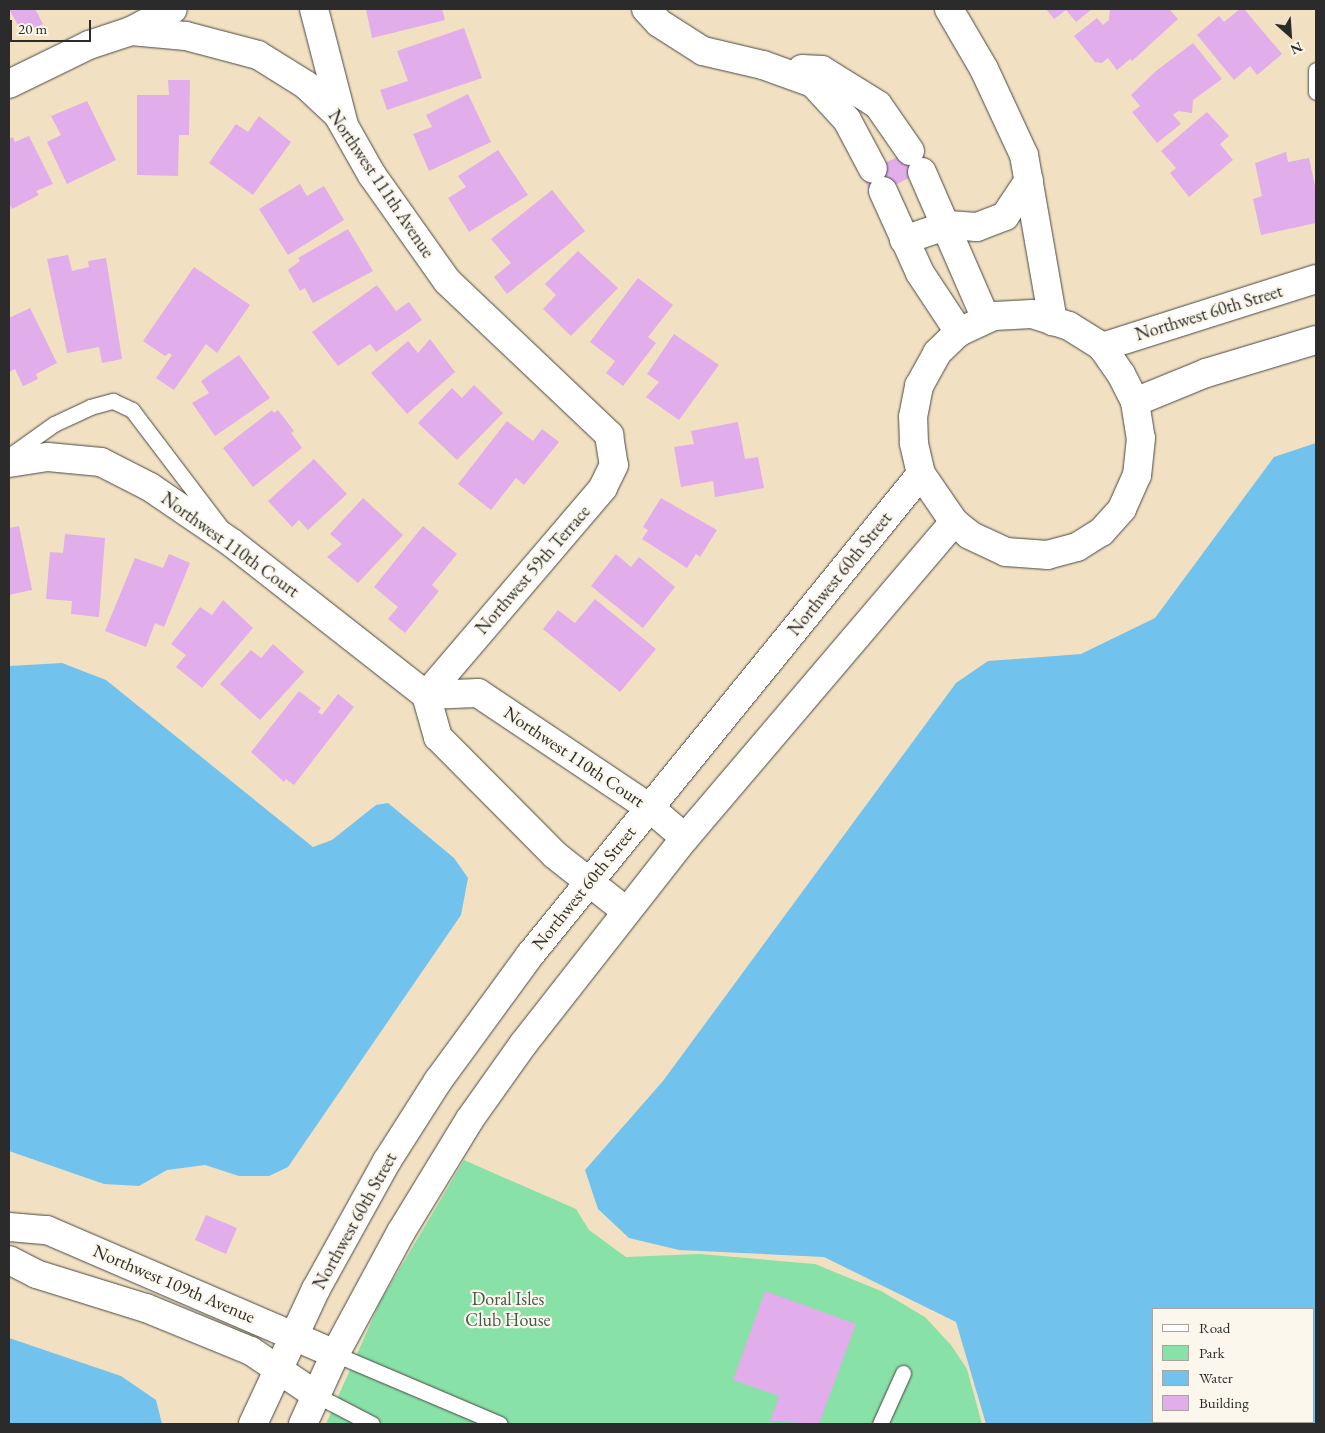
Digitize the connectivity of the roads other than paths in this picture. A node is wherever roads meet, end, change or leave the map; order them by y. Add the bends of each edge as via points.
1 (173, 9) edge
2 (314, 9) edge
3 (646, 9) edge
4 (949, 9) edge
5 (131, 31) junction
6 (763, 66) junction
7 (1316, 70) edge
8 (9, 84) edge
9 (1316, 92) edge
10 (345, 127) junction
11 (1029, 180) junction
12 (948, 225) junction
13 (904, 240) junction
14 (1316, 280) edge
15 (986, 319) junction
16 (1053, 321) junction
17 (959, 332) junction
18 (1316, 340) edge
19 (1102, 347) junction
20 (1135, 402) junction
21 (609, 435) joint
22 (9, 456) edge
23 (9, 463) edge
24 (921, 474) junction
25 (954, 522) junction
26 (232, 543) junction
27 (426, 695) junction
28 (650, 808) junction
29 (685, 838) junction
30 (589, 883) junction
31 (626, 911) junction
32 (9, 1227) edge
33 (9, 1260) edge
34 (293, 1334) junction
35 (335, 1354) junction
36 (277, 1368) junction
37 (902, 1373) dead end
38 (316, 1395) junction
39 (253, 1424) edge
40 (303, 1424) edge
41 (372, 1424) edge
42 (500, 1424) edge
43 (880, 1424) edge

1 - 5 street
2 - 10 street
3 - 6 street via 659,24 703,51
4 - 11 street via 984,69 1024,155
5 - 8 street via 89,45
5 - 10 street, Northwest 111th Avenue via 186,36 258,56 306,85 338,115
6 - 12 street via 822,70 878,105 916,161
6 - 13 street via 813,83 847,120
7 - 9 lane
10 - 21 street, Northwest 111th Avenue via 372,175 447,281
11 - 12 street via 1005,216 977,227
11 - 16 street
12 - 13 street
12 - 15 street
13 - 17 street via 920,273
14 - 19 street, Northwest 60th Street
15 - 16 street via 1032,314
15 - 17 street
16 - 19 street via 1069,326
17 - 24 street via 937,353 920,386 913,417 914,443
18 - 20 street via 1206,373
19 - 20 street
20 - 25 street via 1141,438 1137,475 1122,509 1101,532 1077,547 1048,555 1006,552 970,535
21 - 27 street, Northwest 59th Terrace via 614,466 603,488
22 - 26 lane via 54,424 90,407 113,401 132,410
23 - 26 street, Northwest 110th Court via 48,457 101,462 150,487
24 - 25 street
24 - 28 street, Northwest 60th Street
25 - 29 street
26 - 27 street, Northwest 110th Court
27 - 28 street, Northwest 110th Court via 478,693
27 - 30 street via 438,737 555,855
28 - 29 street, Northwest 110th Court
28 - 30 street, Northwest 60th Street
29 - 31 street
30 - 31 street
30 - 34 street, Northwest 60th Street via 530,954 438,1081 356,1215
31 - 35 street via 470,1119 401,1232
32 - 34 street, Northwest 109th Avenue via 46,1230
33 - 36 street, Northwest 109th Avenue via 36,1274 172,1319 250,1351
34 - 35 street, Northwest 109th Avenue
34 - 36 street, Northwest 60th Street
35 - 38 street
35 - 42 lane
36 - 38 street, Northwest 109th Avenue
36 - 39 street, Northwest 60th Street
37 - 43 lane
38 - 40 street
38 - 41 lane

